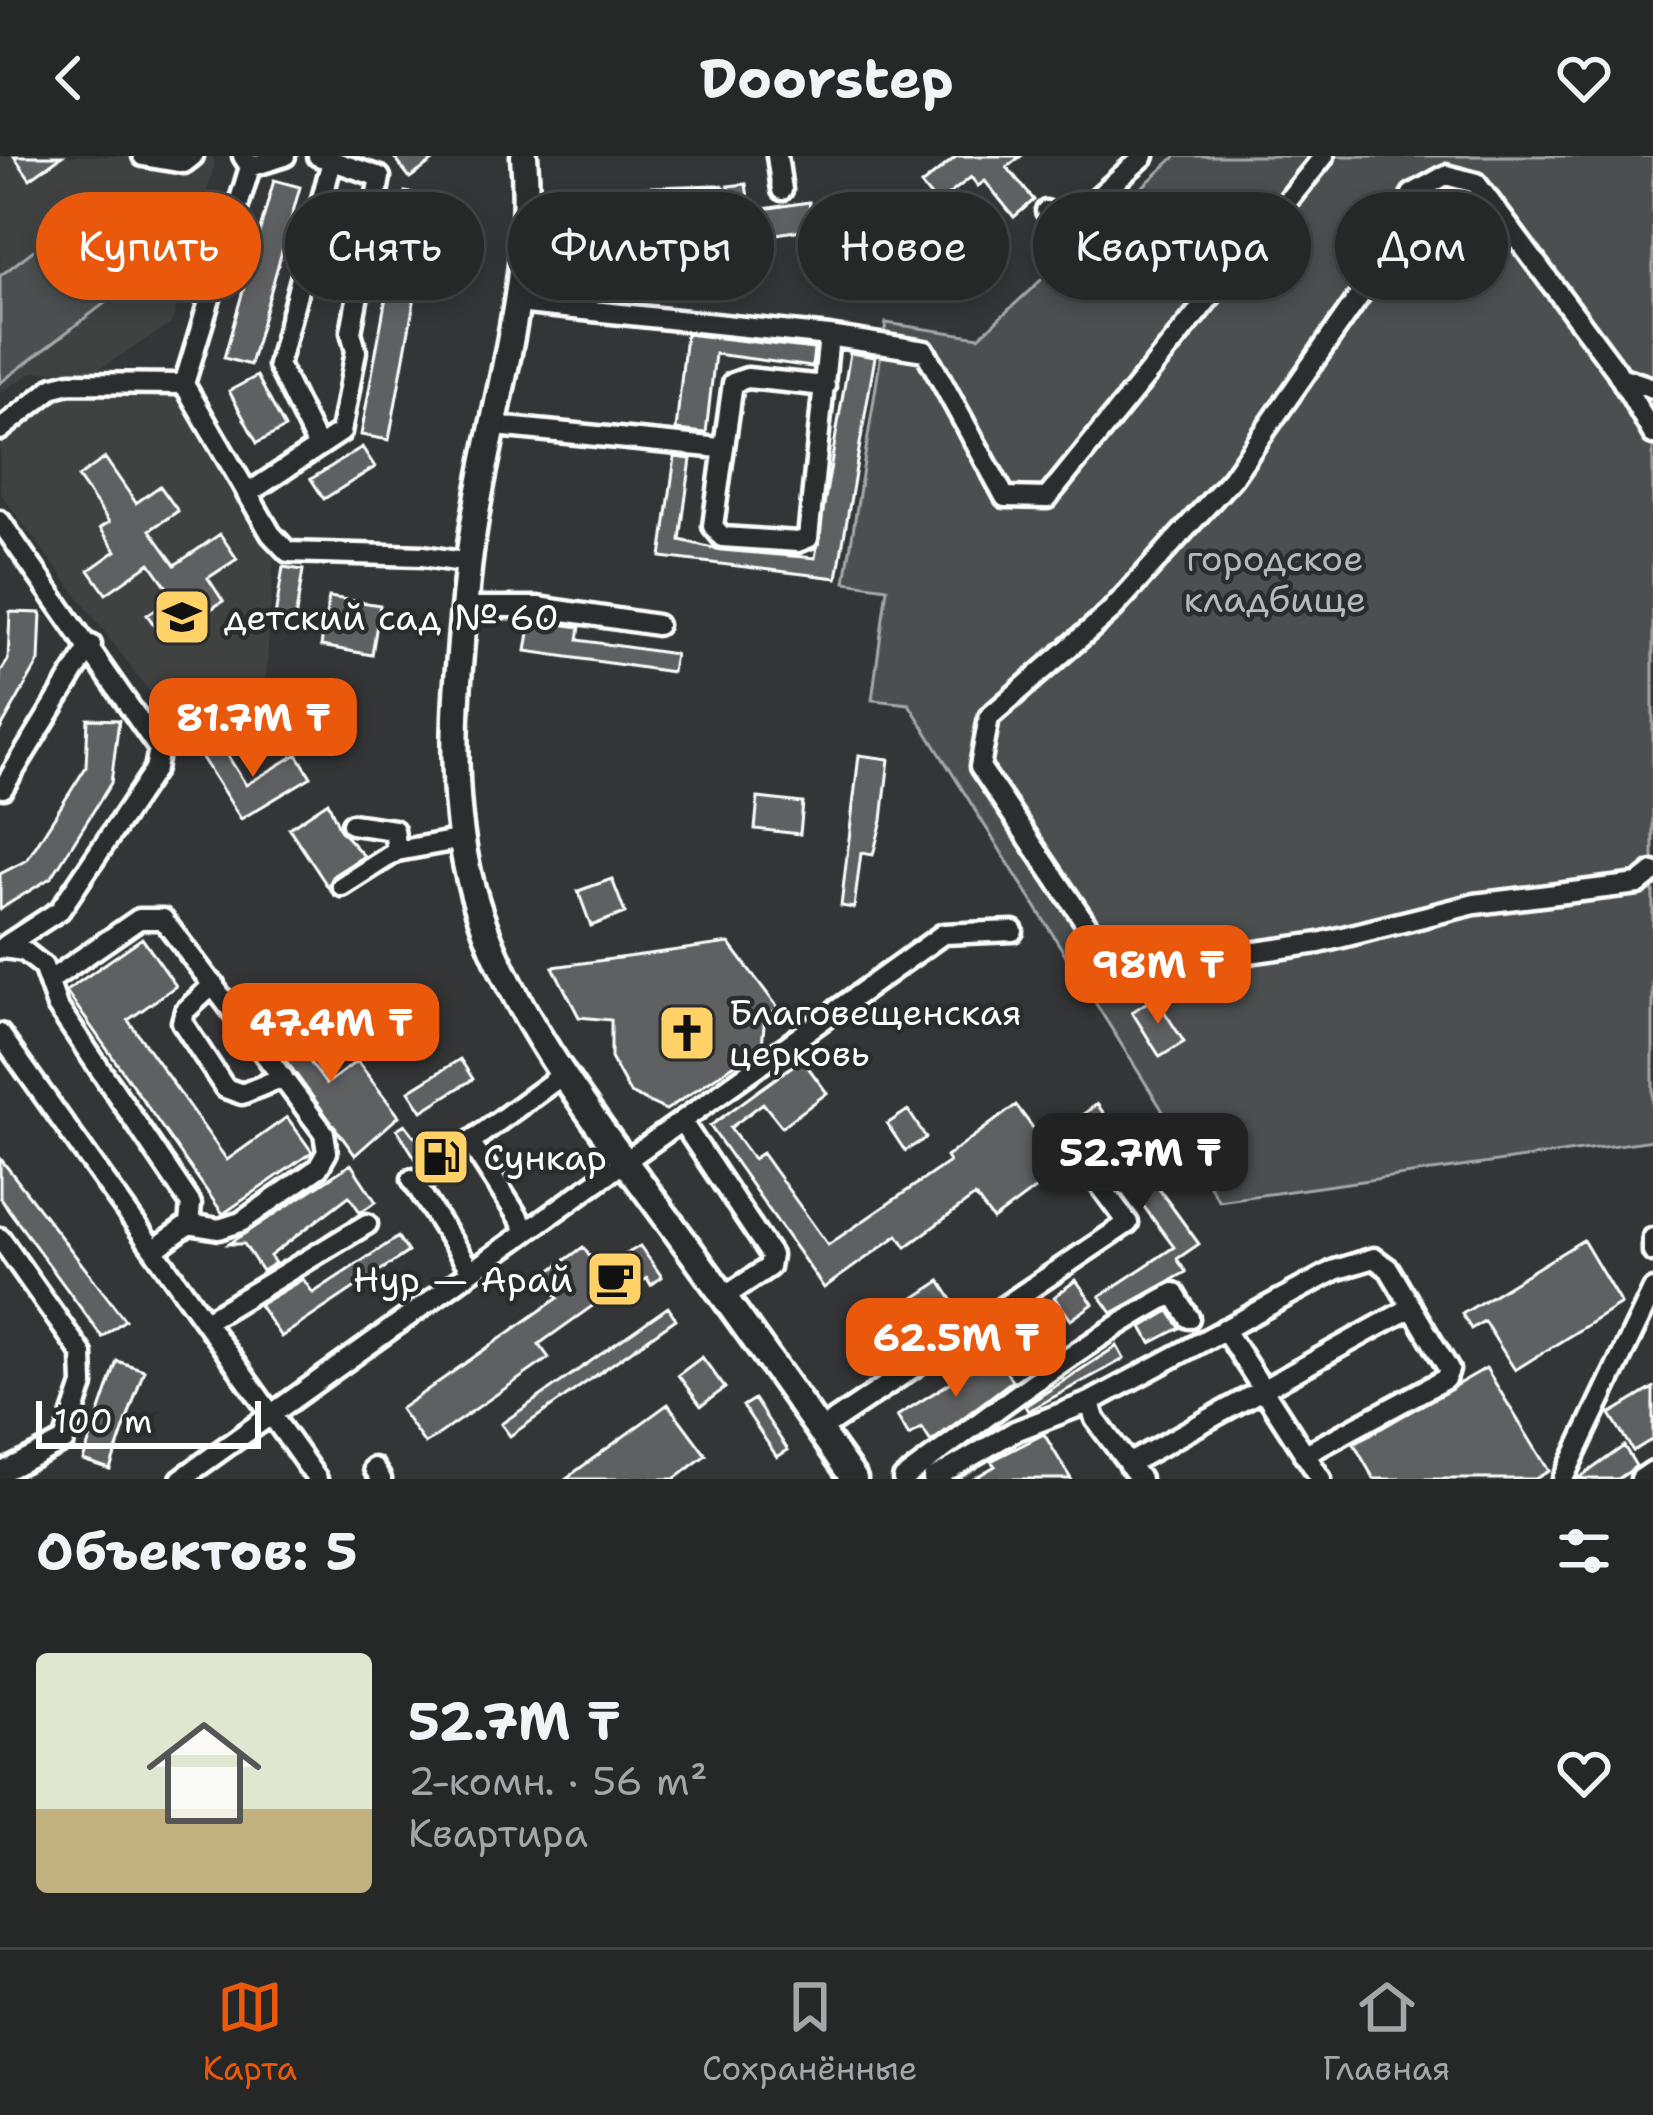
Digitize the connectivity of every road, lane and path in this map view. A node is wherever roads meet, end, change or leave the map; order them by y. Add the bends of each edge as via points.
1 (143, 156) edge
2 (193, 156) edge
3 (285, 156) edge
4 (524, 156) edge
5 (777, 156) edge
6 (1144, 156) edge
7 (1324, 156) edge
8 (325, 158) edge
9 (246, 162) edge
10 (782, 190) dead end
11 (526, 192) edge
12 (1104, 192) edge
13 (518, 300) edge
14 (518, 303) junction
15 (829, 336) junction
16 (1620, 377) junction
17 (184, 384) junction
18 (825, 386) junction
19 (1653, 388) edge
20 (495, 426) junction
21 (0, 430) edge
22 (1653, 434) edge
23 (318, 447) junction
24 (720, 448) junction
25 (248, 494) junction
26 (0, 521) edge
27 (12, 538) junction
28 (0, 556) edge
29 (469, 563) junction
30 (465, 607) junction
31 (657, 625) dead end
32 (91, 645) junction
33 (3, 788) dead end
34 (352, 824) dead end
35 (463, 839) junction
36 (397, 851) junction
37 (1653, 872) edge
38 (342, 886) dead end
39 (1013, 931) dead end
40 (1, 948) edge
41 (49, 981) junction
42 (214, 984) junction
43 (0, 1034) edge
44 (565, 1072) junction
45 (283, 1077) junction
46 (682, 1122) junction
47 (1077, 1154) dead end
48 (625, 1160) junction
49 (412, 1179) dead end
50 (189, 1223) junction
51 (367, 1223) dead end
52 (527, 1231) junction
53 (0, 1238) edge
54 (1653, 1238) edge
55 (154, 1250) junction
56 (1653, 1252) edge
57 (471, 1271) junction
58 (1653, 1290) edge
59 (724, 1297) junction
60 (1412, 1307) junction
61 (1189, 1318) dead end
62 (206, 1322) junction
63 (1225, 1329) junction
64 (1264, 1391) junction
65 (1090, 1402) junction
66 (272, 1413) junction
67 (819, 1431) junction
68 (1304, 1455) junction
69 (1134, 1471) edge
70 (1653, 1471) edge
71 (0, 1473) edge
72 (181, 1479) edge
73 (317, 1479) edge
74 (854, 1479) edge
75 (903, 1479) edge
76 (933, 1479) edge
77 (1322, 1479) edge
78 (1563, 1479) edge
79 (1641, 1479) edge

1 - 2 street via 184,163
3 - 9 street
4 - 11 main road
5 - 10 street
6 - 12 street
7 - 15 street via 1047,498 1005,496 925,352
8 - 23 street via 278,365
8 - 23 street via 380,177 341,432
9 - 17 street
13 - 14 main road
14 - 15 street
14 - 20 main road
15 - 18 street
16 - 19 street
16 - 22 street
16 - 37 street via 1476,183 1446,175 1412,194 1388,255 1232,478 1109,613 989,717 980,767 1102,947 1186,962 1319,943 1475,904 1638,884
17 - 21 street via 54,387
17 - 25 street
18 - 24 street via 733,383
18 - 24 street via 808,538 722,537 713,526
20 - 24 street
20 - 29 main road
23 - 25 street
25 - 29 street via 288,552
26 - 27 street
27 - 28 street
27 - 32 street
29 - 30 main road
30 - 31 street via 538,607
30 - 35 main road via 457,695
32 - 33 street
32 - 40 street via 155,737 155,769 60,910
34 - 36 street via 394,830
35 - 36 street
35 - 44 main road via 494,950
36 - 38 street
39 - 46 street via 943,934
40 - 41 street via 32,955
41 - 42 street via 151,915 171,925
41 - 50 street via 191,1204
42 - 45 street
42 - 45 street via 182,1022 225,1088 242,1094
43 - 55 street
44 - 48 main road
44 - 52 street via 470,1142
45 - 50 street via 324,1133 324,1162 236,1226
46 - 48 street
46 - 59 street via 771,1256 769,1268
47 - 67 street via 1129,1223
48 - 52 street
48 - 59 main road
49 - 57 street
50 - 55 street
51 - 62 street
52 - 57 street
53 - 71 street via 82,1354 83,1385 64,1441
54 - 56 street
55 - 62 street
57 - 66 street
58 - 78 street
59 - 67 main road
60 - 63 street via 1375,1258
60 - 64 street
60 - 68 street via 1439,1346 1445,1379
61 - 75 street via 1174,1292 1142,1310
62 - 66 street
63 - 64 street
63 - 65 street
64 - 68 street
64 - 69 street
65 - 69 street
65 - 76 street via 1016,1431
66 - 72 street
66 - 73 street
67 - 74 main road
68 - 77 street
70 - 79 street

